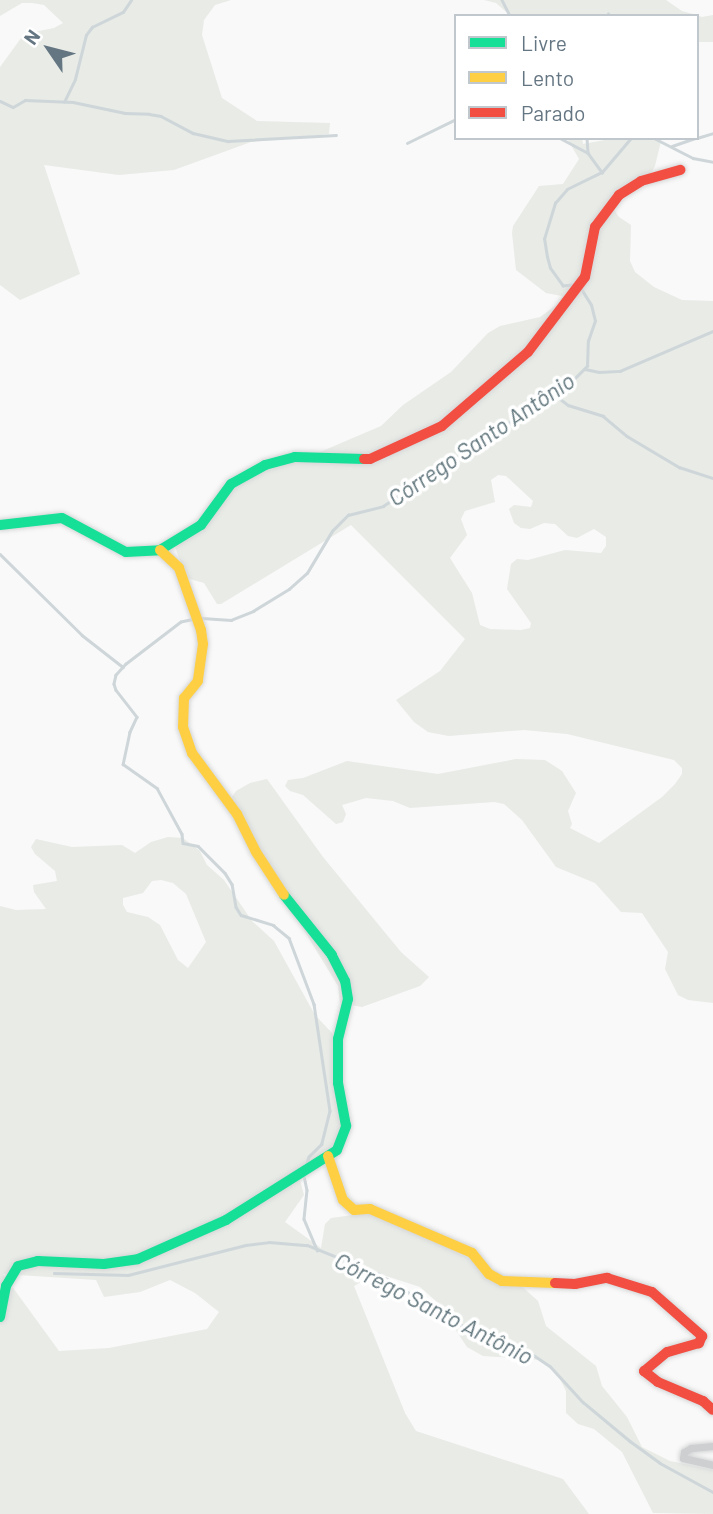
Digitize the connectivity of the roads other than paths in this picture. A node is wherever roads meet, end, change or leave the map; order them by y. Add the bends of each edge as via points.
1 (680, 170) dead end
2 (0, 525) edge
3 (160, 550) junction
4 (328, 1156) junction
5 (0, 1317) edge
6 (713, 1410) edge
7 (713, 1446) edge
8 (713, 1465) edge

1 - 3 street via 641,180 619,195 595,227 585,277 554,319 528,352 442,426 370,459 295,457 265,465 231,484 201,525
2 - 3 street via 62,518 126,552
3 - 4 street via 179,568 202,644 198,681 184,698 183,727 192,753 237,814 287,899 332,955 345,981 348,999 338,1039 338,1083 346,1126 337,1150
4 - 5 street via 226,1220 138,1259 104,1264 24,1262 12,1272
4 - 6 street via 343,1200 354,1210 370,1209 472,1253 489,1275 502,1281 575,1284 607,1278 652,1292 702,1336 699,1343 667,1352 644,1371
7 - 8 street via 691,1448 683,1458

